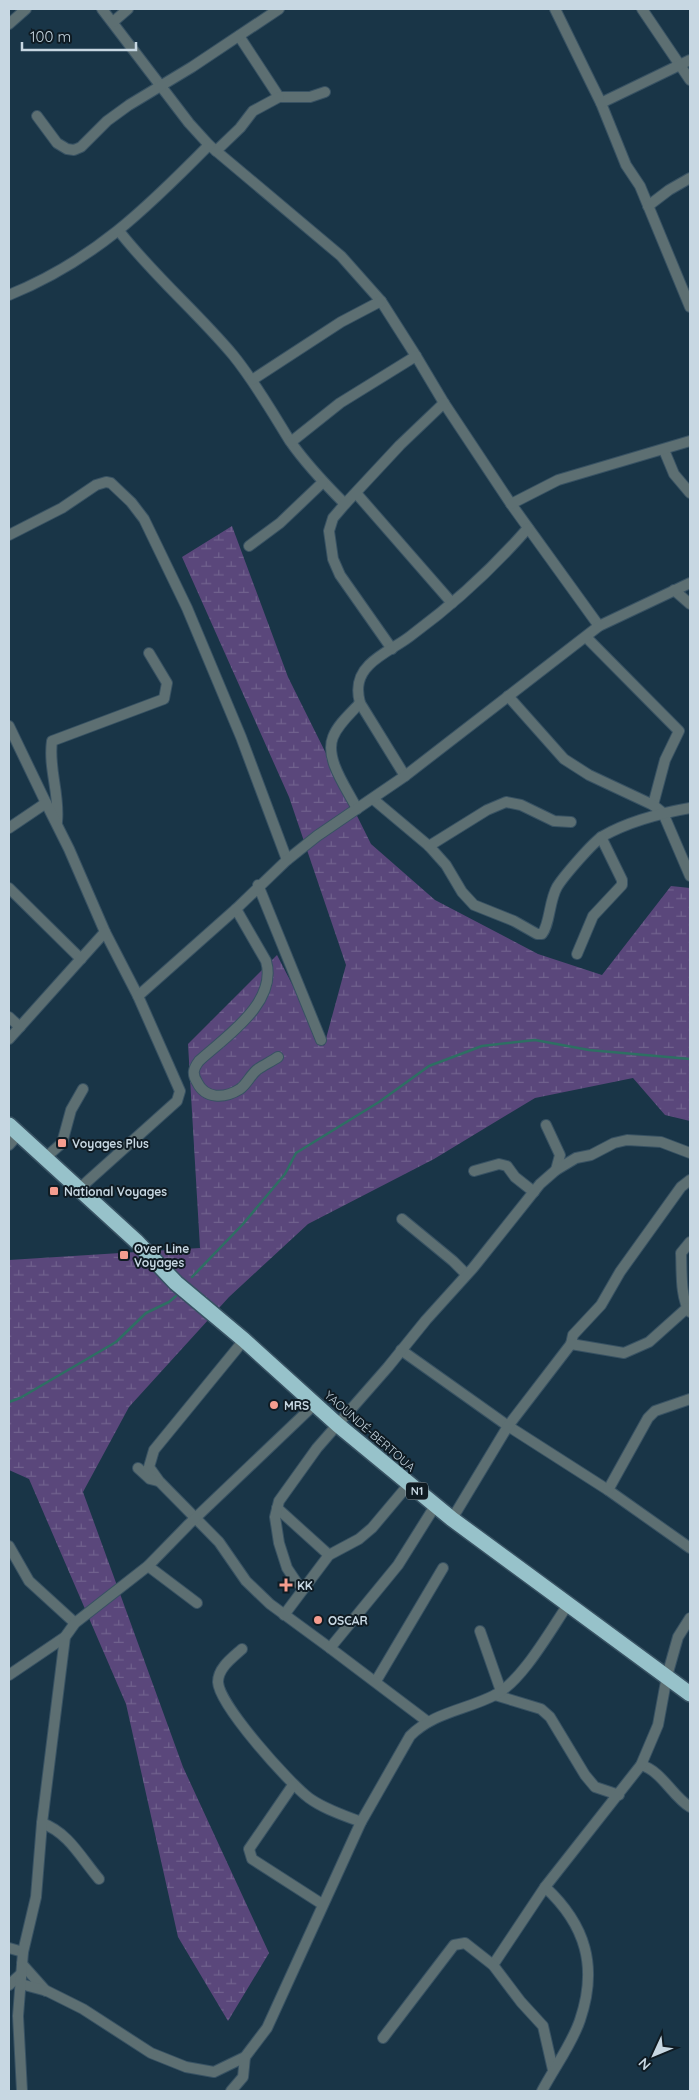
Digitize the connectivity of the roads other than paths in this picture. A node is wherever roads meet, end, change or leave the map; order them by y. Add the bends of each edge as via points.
1 (26, 9) edge
2 (102, 9) edge
3 (128, 9) edge
4 (279, 9) edge
5 (555, 9) edge
6 (642, 9) edge
7 (113, 22) junction
8 (9, 24) edge
9 (239, 36) junction
10 (685, 63) edge
11 (690, 80) edge
12 (162, 85) junction
13 (325, 92) dead end
14 (279, 98) junction
15 (601, 103) junction
16 (37, 116) dead end
17 (212, 148) junction
18 (690, 178) edge
19 (648, 206) junction
20 (119, 231) junction
21 (9, 295) edge
22 (380, 301) junction
23 (690, 307) edge
24 (416, 356) junction
25 (252, 380) junction
26 (444, 403) junction
27 (291, 442) junction
28 (690, 442) edge
29 (664, 450) junction
30 (323, 482) junction
31 (356, 493) junction
32 (690, 493) edge
33 (345, 504) junction
34 (511, 504) junction
35 (528, 528) junction
36 (9, 535) edge
37 (249, 546) dead end
38 (690, 582) edge
39 (674, 590) junction
40 (452, 603) junction
41 (690, 604) edge
42 (599, 626) junction
43 (586, 637) junction
44 (392, 649) junction
45 (149, 653) dead end
46 (508, 696) junction
47 (360, 703) junction
48 (9, 726) edge
49 (405, 776) junction
50 (373, 799) junction
51 (46, 803) junction
52 (653, 805) junction
53 (690, 808) edge
54 (357, 810) junction
55 (662, 813) junction
56 (571, 822) dead end
57 (57, 823) junction
58 (9, 828) edge
59 (601, 837) junction
60 (429, 846) junction
61 (286, 860) junction
62 (690, 876) edge
63 (258, 886) junction
64 (9, 888) edge
65 (236, 909) junction
66 (106, 932) junction
67 (577, 954) dead end
68 (81, 959) junction
69 (138, 996) junction
70 (9, 1017) edge
71 (20, 1027) junction
72 (9, 1040) edge
73 (321, 1040) dead end
74 (278, 1057) dead end
75 (83, 1089) dead end
76 (546, 1125) dead end
77 (12, 1135) edge
78 (690, 1153) edge
79 (45, 1158) junction
80 (556, 1170) junction
81 (474, 1171) dead end
82 (690, 1180) edge
83 (80, 1188) junction
84 (534, 1192) junction
85 (402, 1220) dead end
86 (690, 1242) edge
87 (466, 1274) junction
88 (689, 1310) edge
89 (244, 1340) junction
90 (571, 1344) junction
91 (401, 1350) junction
92 (690, 1398) edge
93 (315, 1404) junction
94 (338, 1425) junction
95 (508, 1426) junction
96 (138, 1468) dead end
97 (159, 1481) junction
98 (408, 1484) junction
99 (608, 1490) junction
100 (435, 1506) junction
101 (277, 1508) junction
102 (196, 1517) junction
103 (452, 1519) junction
104 (9, 1546) edge
105 (690, 1548) edge
106 (329, 1555) junction
107 (148, 1566) junction
108 (443, 1568) dead end
109 (297, 1583) dead end
110 (198, 1603) dead end
111 (567, 1606) junction
112 (284, 1615) junction
113 (690, 1618) edge
114 (74, 1623) junction
115 (480, 1631) dead end
116 (65, 1637) junction
117 (330, 1648) junction
118 (242, 1649) dead end
119 (9, 1675) edge
120 (667, 1676) junction
121 (376, 1682) junction
122 (498, 1693) junction
123 (690, 1694) edge
124 (428, 1722) junction
125 (641, 1765) junction
126 (293, 1785) junction
127 (619, 1795) junction
128 (690, 1807) edge
129 (360, 1822) junction
130 (42, 1823) junction
131 (99, 1880) dead end
132 (546, 1887) junction
133 (322, 1904) junction
134 (9, 1948) edge
135 (23, 1952) junction
136 (493, 1965) junction
137 (22, 1968) junction
138 (21, 1984) junction
139 (9, 1985) edge
140 (47, 1991) junction
141 (383, 2038) dead end
142 (245, 2056) junction
143 (553, 2070) junction
144 (22, 2091) edge
145 (231, 2091) edge
146 (542, 2091) edge

1 - 8 street
2 - 7 street
3 - 7 street
4 - 9 street
5 - 15 street
6 - 10 street
7 - 12 street
9 - 12 street
9 - 14 street
10 - 11 street
10 - 15 street
12 - 16 street via 107,121 74,150 57,142
12 - 17 street
13 - 14 street via 310,97
14 - 17 street via 252,111 240,128
15 - 19 street via 626,165
17 - 20 street
17 - 22 street via 341,256
18 - 19 street
19 - 23 street
20 - 21 street via 63,270
20 - 25 street via 144,263 197,314
22 - 24 street
22 - 25 street via 333,327
24 - 26 street
24 - 27 street via 356,392
25 - 27 street
26 - 31 street
26 - 34 street
27 - 30 street
28 - 29 street
29 - 32 street via 674,474
29 - 34 street via 558,480
30 - 33 street
30 - 37 street via 280,523
31 - 33 street
31 - 40 street
33 - 44 street via 329,531 333,559 340,576
34 - 35 street
35 - 40 street
35 - 42 street
36 - 61 street via 62,508 102,482 111,483 131,502 158,545 188,608
38 - 39 street
39 - 41 street
39 - 42 street
40 - 44 street
42 - 43 street
43 - 46 street
43 - 52 street via 679,731 665,760
44 - 47 street via 369,665 360,678 357,691
45 - 57 street via 167,683 164,699 52,741 50,757 58,806
46 - 49 street
46 - 52 street via 564,759 588,775
47 - 49 street
47 - 54 street via 337,728 330,748
48 - 51 street
49 - 50 street
50 - 54 street
50 - 60 street
51 - 57 street
51 - 58 street
52 - 55 street
53 - 55 street
54 - 61 street
55 - 59 street
55 - 62 street
56 - 60 street via 554,821 520,804 506,802
57 - 66 street
59 - 60 street via 556,888 542,934 474,904
59 - 67 street via 622,885 593,916
61 - 63 street
63 - 65 street
63 - 73 street
64 - 68 street
65 - 69 street
65 - 74 street via 266,961 268,970 262,995 249,1016 199,1061 194,1068 194,1076 201,1091 225,1096 241,1089 257,1070
66 - 68 street
66 - 69 street
68 - 71 street
69 - 83 street via 180,1096
70 - 71 street
71 - 72 street
75 - 79 street via 71,1110 62,1143
76 - 80 street via 560,1155
77 - 79 highway, N1
78 - 80 street via 661,1142 628,1140 576,1158
79 - 83 highway, N1
80 - 84 street
81 - 84 street via 499,1164 507,1166
82 - 90 street via 620,1272 601,1305 573,1335
83 - 89 highway, YAOUNDÉ-BERTOUA / N1 via 176,1283
84 - 87 street
85 - 87 street
86 - 88 street via 681,1253
87 - 91 street
88 - 90 street via 650,1342 624,1353
89 - 93 highway, YAOUNDÉ-BERTOUA / N1
89 - 97 street via 154,1450 149,1467
90 - 95 street
91 - 94 street
91 - 95 street
92 - 99 street via 655,1411 648,1418
93 - 94 highway, YAOUNDÉ-BERTOUA / N1
93 - 102 street
94 - 98 highway, YAOUNDÉ-BERTOUA / N1
94 - 101 street via 278,1501
95 - 99 street
95 - 103 street
96 - 97 street via 150,1479
97 - 102 street
98 - 100 highway, YAOUNDÉ-BERTOUA / N1
98 - 106 street via 372,1528
99 - 105 street
100 - 103 highway, YAOUNDÉ-BERTOUA / N1
100 - 117 street via 398,1565
101 - 106 street
101 - 109 street via 279,1543 287,1568
102 - 107 street
102 - 112 street via 220,1542 246,1581
103 - 111 highway, YAOUNDÉ-BERTOUA / N1
104 - 114 street via 28,1581
106 - 112 street
107 - 110 street
107 - 114 street
108 - 121 street
111 - 120 highway, YAOUNDÉ-BERTOUA / N1
111 - 122 street via 517,1678
112 - 117 street
113 - 120 street via 678,1637
114 - 116 street
115 - 122 street
116 - 119 street
116 - 130 street
117 - 121 street
118 - 126 street via 224,1666 218,1683 237,1718
120 - 123 highway, YAOUNDÉ-BERTOUA / N1
120 - 125 street via 658,1725
121 - 124 street
122 - 124 street via 450,1710
122 - 127 street via 541,1709 550,1717 585,1775 595,1786
124 - 129 street via 410,1736
125 - 127 street
125 - 128 street via 649,1767 682,1803
126 - 129 street via 326,1808
126 - 133 street via 248,1854
127 - 132 street
129 - 133 street
130 - 131 street via 66,1837
130 - 135 street via 36,1897
132 - 136 street
132 - 143 street via 575,1922 585,1943 588,1964 580,2021
133 - 142 street via 266,2028
134 - 135 street
135 - 137 street
136 - 141 street via 464,1943 454,1945
136 - 143 street via 543,2026
137 - 138 street
137 - 139 street
137 - 140 street
138 - 140 street
138 - 144 street via 18,2016
140 - 142 street via 83,2009 151,2053 186,2067 214,2072
142 - 145 street via 243,2077
143 - 146 street

